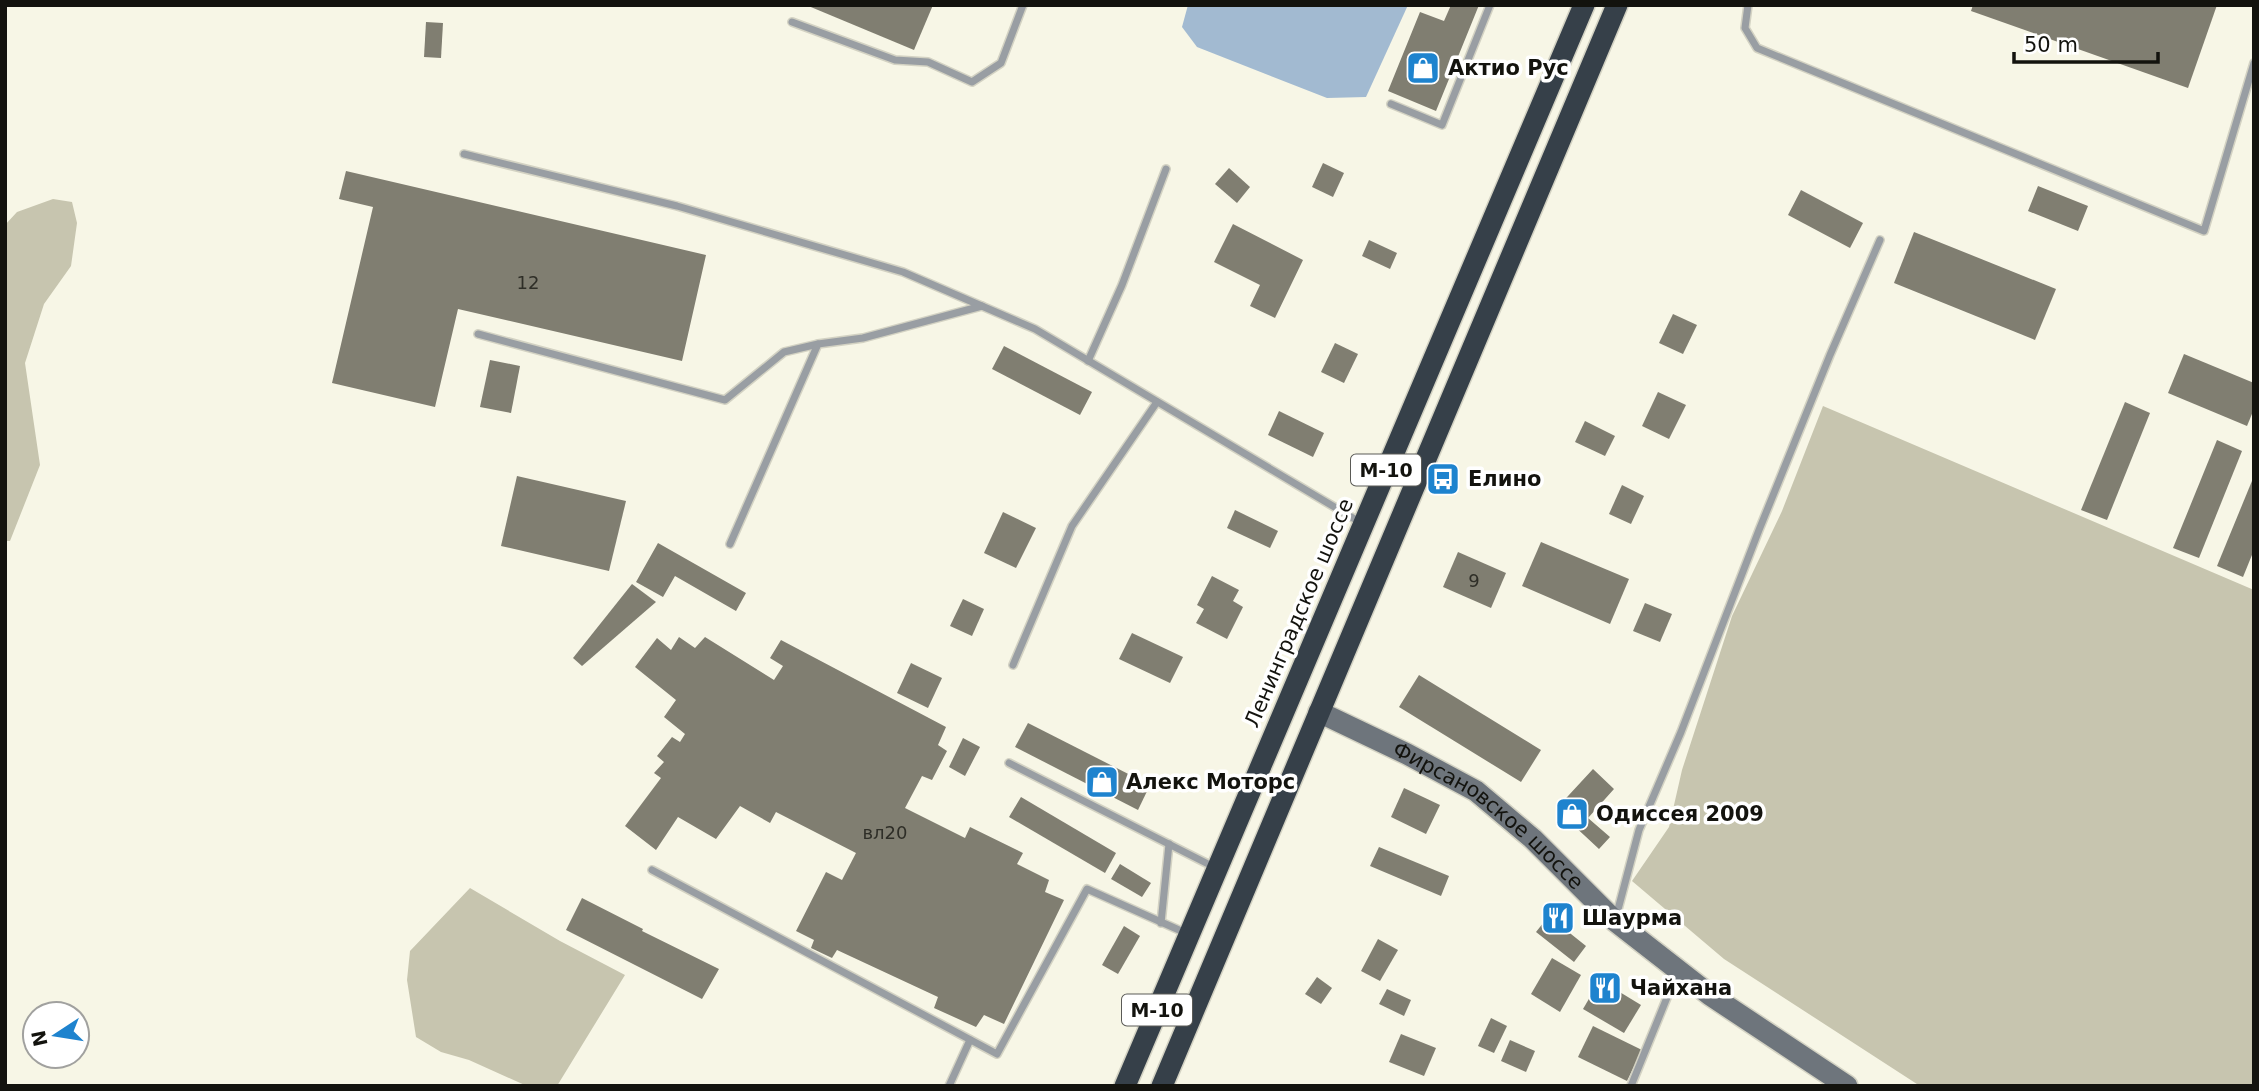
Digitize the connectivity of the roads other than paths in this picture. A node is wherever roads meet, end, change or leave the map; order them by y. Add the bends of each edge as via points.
1 (1023, 5) edge
2 (1490, 5) edge
3 (1584, 5) edge
4 (1617, 5) edge
5 (1748, 5) edge
6 (792, 22) dead end
7 (2254, 63) edge
8 (1391, 104) dead end
9 (464, 154) dead end
10 (1166, 169) dead end
11 (1880, 240) dead end
12 (982, 306) junction
13 (478, 334) dead end
14 (818, 344) junction
15 (1088, 361) junction
16 (1157, 402) junction
17 (1363, 524) junction
18 (730, 544) dead end
19 (1013, 665) dead end
20 (1319, 712) junction
21 (1009, 763) dead end
22 (1169, 844) junction
23 (1217, 868) junction
24 (652, 870) dead end
25 (1615, 921) junction
26 (1161, 923) junction
27 (1188, 935) junction
28 (1678, 970) junction
29 (970, 1040) junction
30 (949, 1086) edge
31 (1125, 1086) edge
32 (1162, 1086) edge
33 (1631, 1086) edge
34 (1847, 1086) edge

1 - 6 lane via 1001,62 972,82 928,62 895,60
2 - 8 lane via 1442,125
3 - 17 highway, Ленинградское шоссе / М-10
4 - 20 highway, М-10
5 - 7 lane via 1745,28 1757,48 2204,231
9 - 12 lane via 677,206 890,268
10 - 15 lane
11 - 25 lane via 1639,830
12 - 14 lane via 863,338
12 - 15 lane via 1035,329
13 - 14 lane via 725,400 784,352
14 - 18 lane
15 - 16 lane
16 - 17 lane
16 - 19 lane via 1072,526
17 - 23 highway, Ленинградское шоссе / М-10
20 - 25 main road, Фирсановское шоссе via 1476,791 1533,839
20 - 32 highway, М-10
21 - 22 lane
22 - 23 lane
22 - 26 lane
23 - 27 highway, Ленинградское шоссе / М-10
24 - 29 lane
25 - 28 main road, Фирсановское шоссе
26 - 27 lane
26 - 29 lane via 1087,889 997,1054
27 - 31 highway, Ленинградское шоссе / М-10
28 - 33 lane
28 - 34 main road, Фирсановское шоссе
29 - 30 lane

